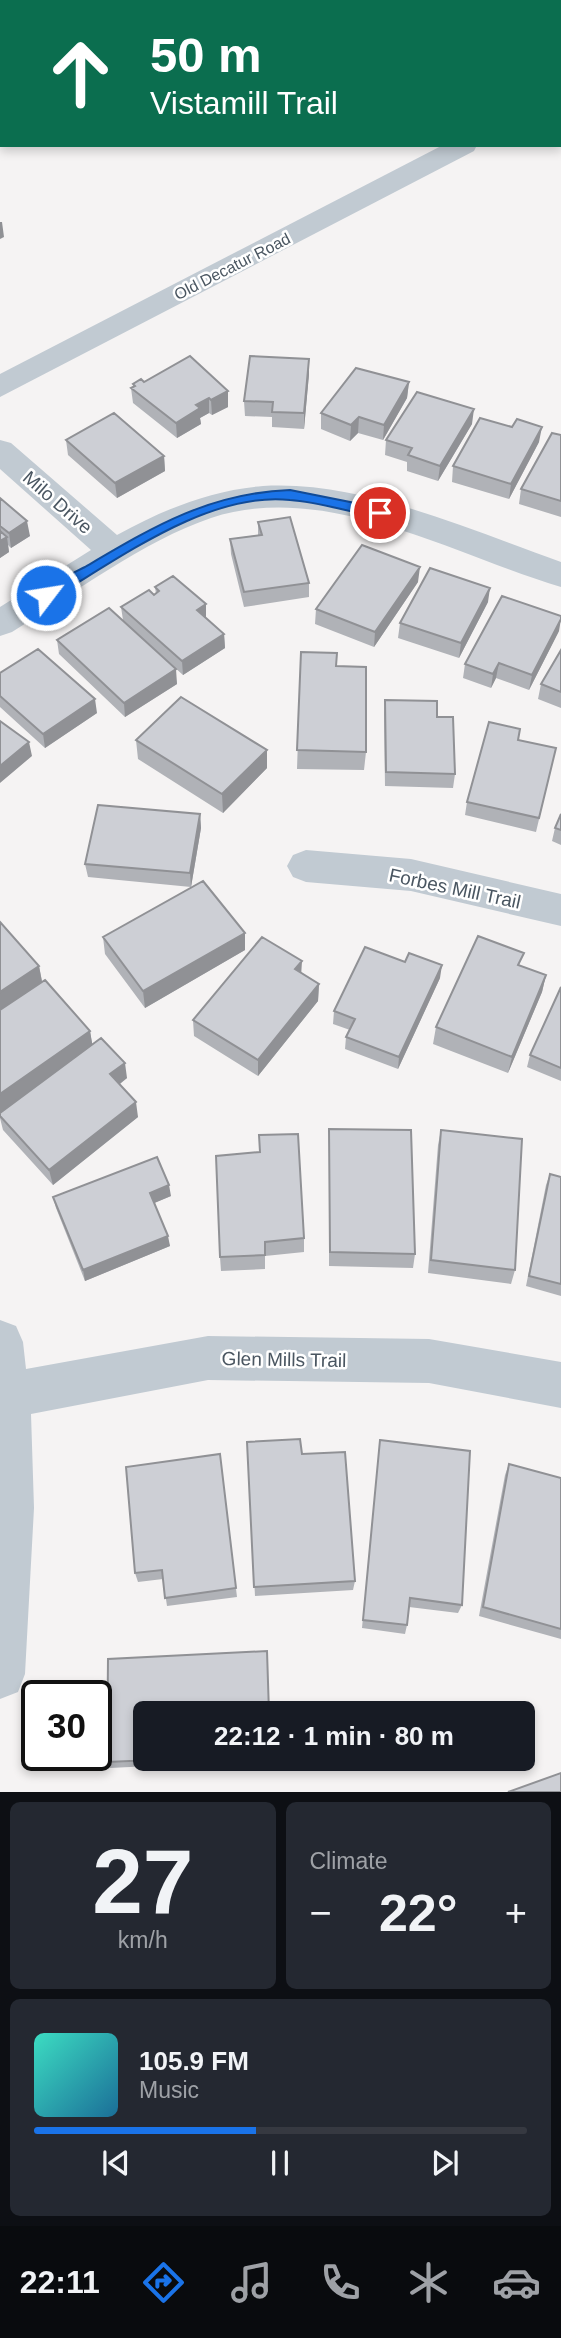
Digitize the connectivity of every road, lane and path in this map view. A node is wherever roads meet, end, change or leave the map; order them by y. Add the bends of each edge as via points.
1 (460, 147) edge
2 (0, 387) edge
3 (0, 451) edge
4 (116, 553) junction
5 (561, 575) edge
6 (0, 623) edge
7 (306, 866) dead end
8 (561, 910) edge
9 (0, 1342) edge
10 (561, 1385) edge
11 (8, 1395) junction
12 (0, 1674) edge

1 - 2 street, Old Decatur Road
3 - 4 street, Milo Drive
4 - 5 street via 196,512 259,496 290,495 380,513
4 - 6 street
7 - 8 street, Forbes Mill Trail via 411,875
9 - 11 street
10 - 11 street, Glen Mills Trail via 429,1361 208,1358
11 - 12 street via 10,1546

